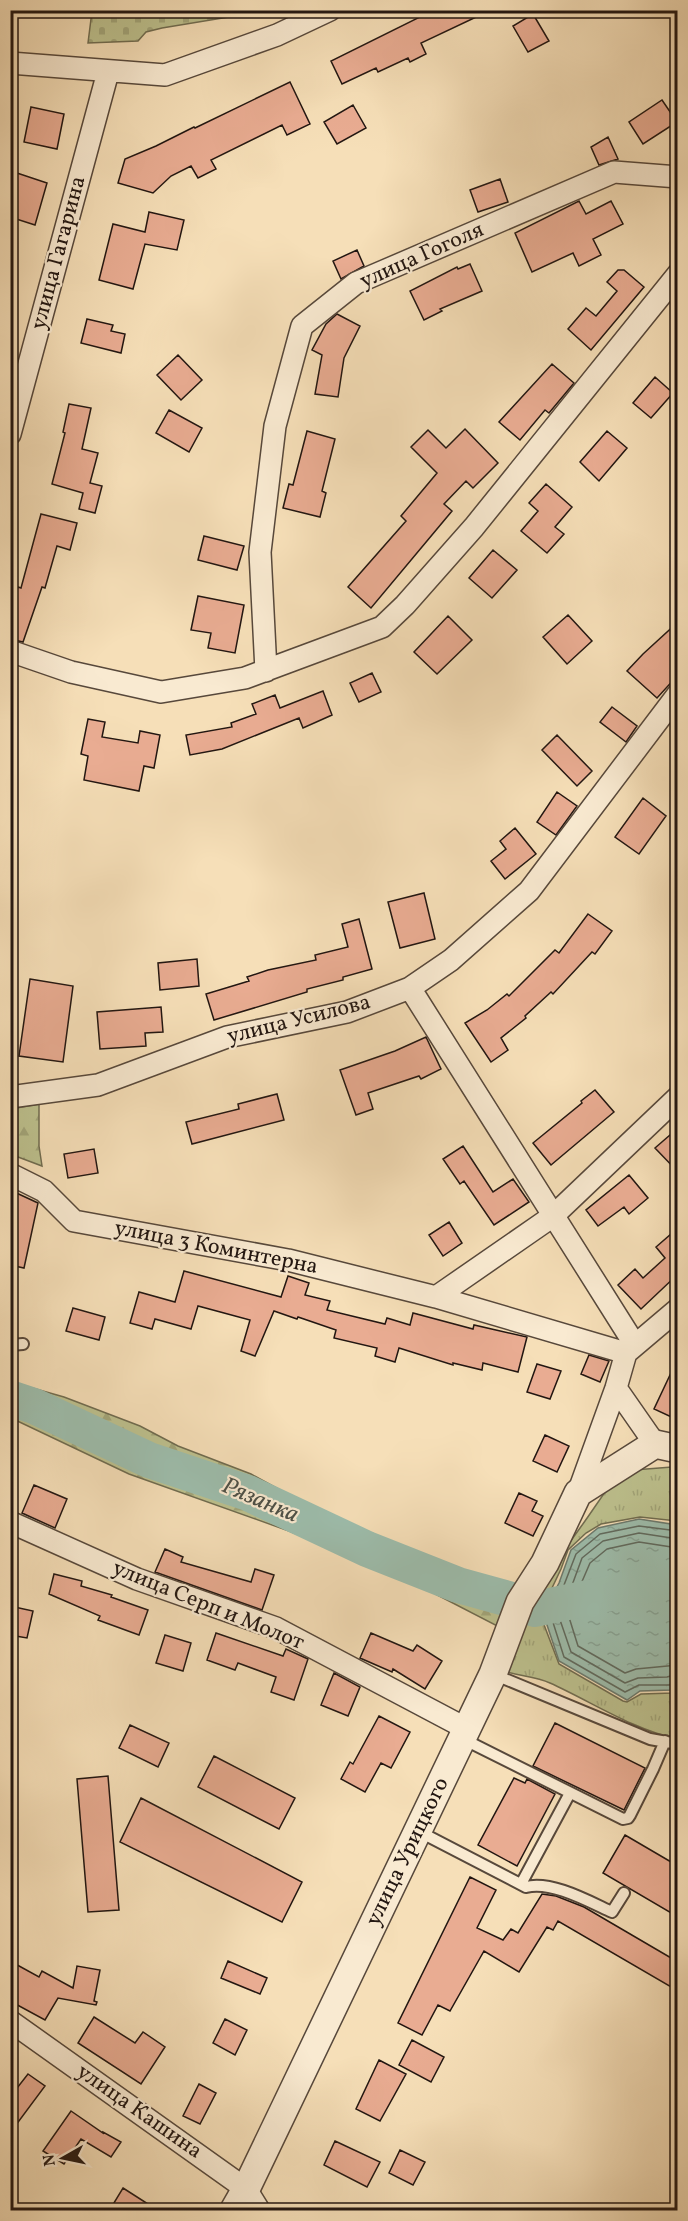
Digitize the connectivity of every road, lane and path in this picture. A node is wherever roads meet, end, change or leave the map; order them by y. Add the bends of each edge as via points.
1 (330, 10) edge
2 (10, 63) edge
3 (108, 72) junction
4 (678, 177) edge
5 (678, 274) edge
6 (10, 434) edge
7 (10, 651) edge
8 (266, 671) junction
9 (678, 694) edge
10 (410, 988) junction
11 (10, 1096) edge
12 (678, 1097) edge
13 (10, 1174) edge
14 (554, 1216) junction
15 (436, 1297) junction
16 (678, 1309) edge
17 (23, 1344) dead end
18 (10, 1345) edge
19 (631, 1349) junction
20 (616, 1388) junction
21 (666, 1447) edge
22 (578, 1493) junction
23 (10, 1522) edge
24 (493, 1674) junction
25 (464, 1734) junction
26 (665, 1741) junction
27 (678, 1744) edge
28 (570, 1793) junction
29 (417, 1831) junction
30 (521, 1884) junction
31 (624, 1893) dead end
32 (10, 2021) edge
33 (246, 2203) edge

1 - 3 street via 277,35 165,75
2 - 3 street
3 - 6 street, улица Гагарина
4 - 8 street, улица Гоголя via 614,172 356,284 302,326 275,426 260,552
5 - 8 street via 474,527 405,605 382,627
7 - 8 street via 71,672 161,692
9 - 10 street, улица Усилова via 529,891 451,960
10 - 11 street, улица Усилова via 347,1012 227,1037 98,1085
10 - 14 street
12 - 14 street
13 - 15 street, улица 3 Коминтерна via 44,1191 74,1221 288,1260
14 - 15 street
14 - 19 street
15 - 19 street, улица 3 Коминтерна
16 - 19 street
17 - 18 lane
19 - 20 street
20 - 21 street
20 - 22 street
21 - 22 street
22 - 24 street, улица Урицкого via 545,1563 520,1602
23 - 25 street, улица Серп и Молот via 137,1579 276,1628
24 - 25 street, улица Урицкого
24 - 26 lane via 650,1739
25 - 28 lane
25 - 29 street, улица Урицкого
26 - 27 lane
26 - 28 lane via 628,1818 622,1819
28 - 30 lane
29 - 30 lane
29 - 33 street, улица Урицкого
30 - 31 lane via 557,1889 612,1912
32 - 33 street, улица Кашина

